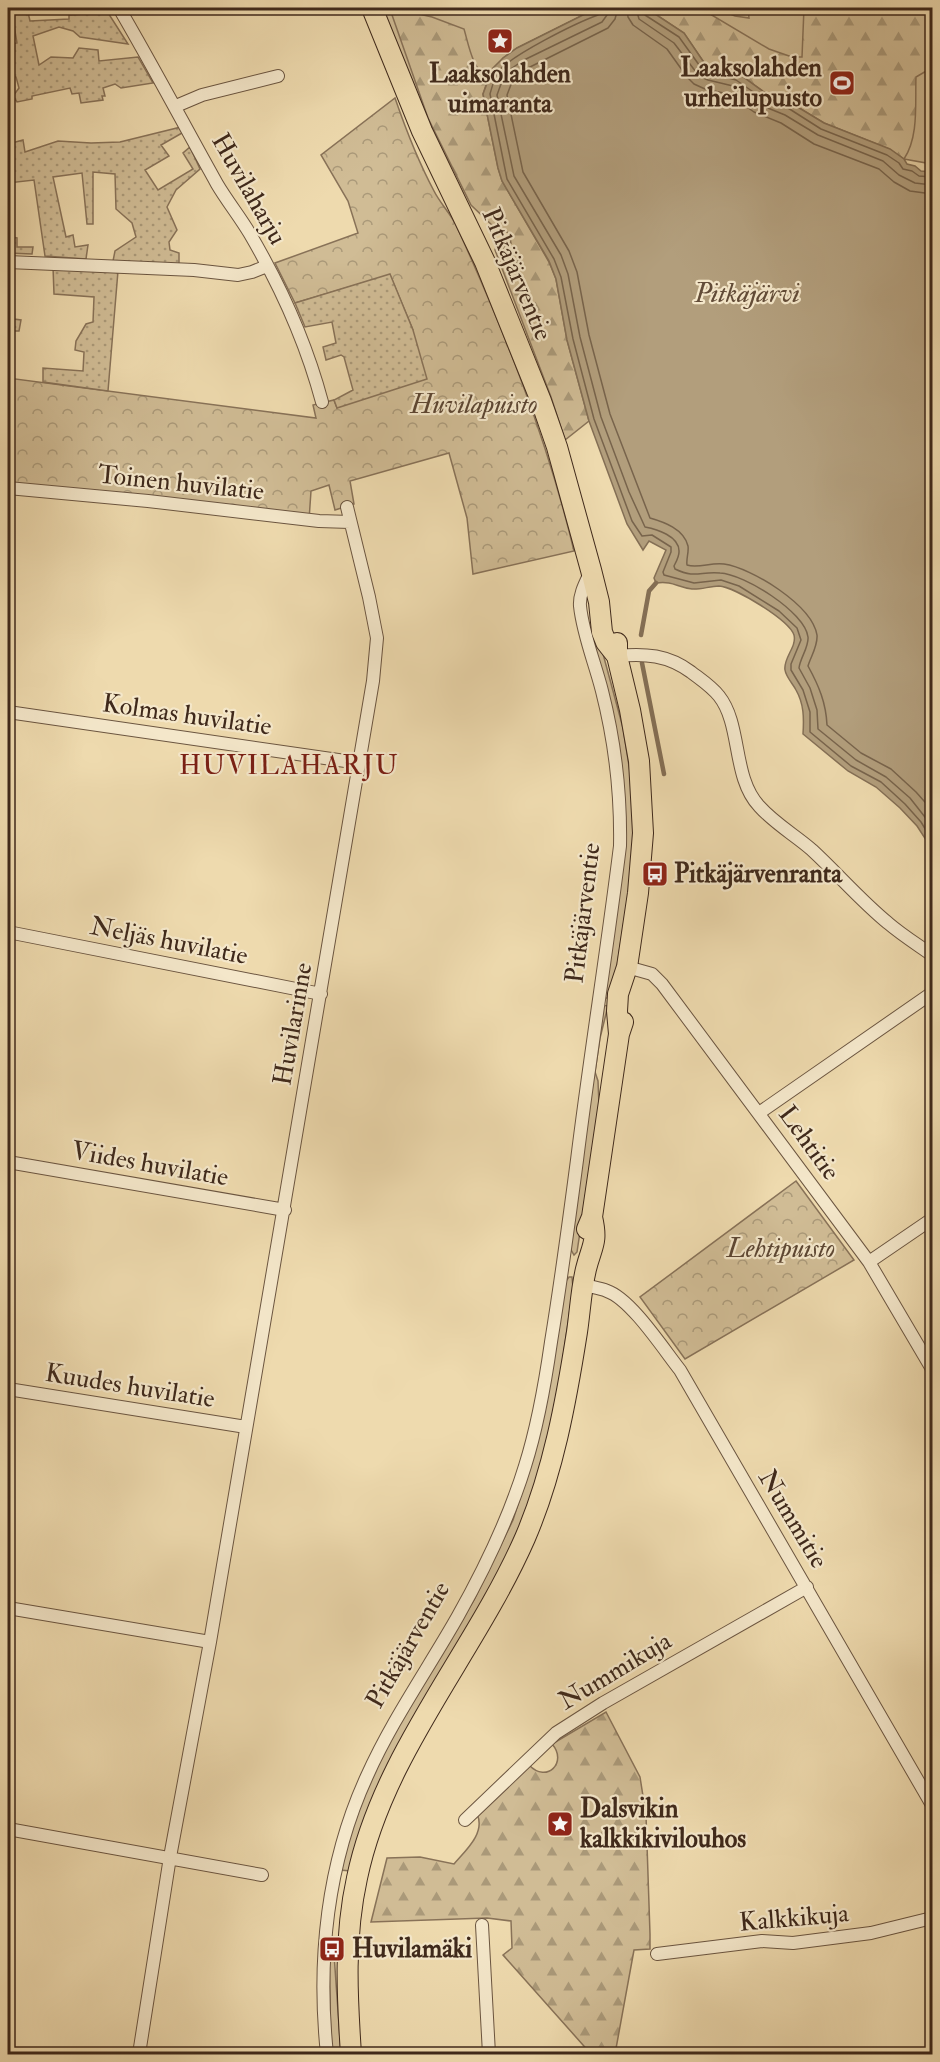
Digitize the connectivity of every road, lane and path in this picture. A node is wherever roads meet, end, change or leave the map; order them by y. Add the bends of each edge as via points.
1 (119, 8) edge
2 (372, 8) edge
3 (278, 76) dead end
4 (176, 106) junction
5 (8, 262) edge
6 (267, 266) junction
7 (322, 402) dead end
8 (8, 488) edge
9 (346, 507) dead end
10 (350, 522) junction
11 (591, 570) junction
12 (617, 656) junction
13 (8, 711) edge
14 (359, 763) junction
15 (8, 932) edge
16 (933, 955) edge
17 (627, 967) junction
18 (933, 993) edge
19 (321, 994) junction
20 (759, 1113) junction
21 (8, 1162) edge
22 (285, 1210) junction
23 (933, 1219) edge
24 (869, 1262) junction
25 (563, 1266) junction
26 (585, 1277) junction
27 (933, 1369) edge
28 (8, 1389) edge
29 (246, 1426) junction
30 (807, 1587) junction
31 (8, 1608) edge
32 (210, 1642) junction
33 (933, 1805) edge
34 (465, 1820) dead end
35 (8, 1829) edge
36 (170, 1857) junction
37 (262, 1875) dead end
38 (933, 1918) edge
39 (482, 1925) dead end
40 (657, 1954) dead end
41 (139, 2055) edge
42 (327, 2055) edge
43 (351, 2055) edge
44 (489, 2055) edge

1 - 4 street, Huvilaharju
2 - 11 main road, Pitkäjärventie via 422,131 485,262 541,401
3 - 4 street via 202,95
4 - 6 street, Huvilaharju via 218,186
5 - 6 street via 238,275
6 - 7 street, Huvilaharju via 294,318
8 - 10 street, Toinen huvilatie
9 - 10 street
10 - 14 street, Huvilarinne via 377,638
11 - 12 main road, Pitkäjärventie via 599,602 612,621
11 - 25 street, Pitkäjärventie via 579,604 614,747 621,804 620,846
12 - 16 street via 663,657 683,666 711,688 725,708 743,778 759,806 888,924
12 - 17 main road, Pitkäjärventie via 639,761 643,807 642,854
13 - 14 street, Kolmas huvilatie
14 - 19 street, Huvilarinne
15 - 19 street, Neljäs huvilatie
17 - 20 street, Lehtitie via 652,974 662,984
17 - 26 main road, Pitkäjärventie via 618,994 619,1034 592,1217 596,1234
18 - 20 street
19 - 22 street, Huvilarinne
20 - 24 street, Lehtitie
21 - 22 street, Viides huvilatie
22 - 29 street, Huvilarinne
23 - 24 street
24 - 27 street, Lehtitie
25 - 26 street
25 - 42 street, Pitkäjärventie via 541,1407 506,1520 463,1607 387,1736 355,1802 343,1841 329,1897 324,1950 322,2009
26 - 30 street, Nummitie via 633,1311 680,1370
26 - 43 main road, Pitkäjärventie via 555,1449 525,1538 477,1630 418,1729 368,1837 357,1878 347,1951
28 - 29 street, Kuudes huvilatie
29 - 32 street, Huvilarinne
30 - 33 street, Nummitie
30 - 34 street, Nummikuja via 556,1733
31 - 32 street
32 - 36 street
35 - 36 street
36 - 37 street
36 - 41 street
38 - 40 street, Kalkkikuja via 871,1933
39 - 44 street

